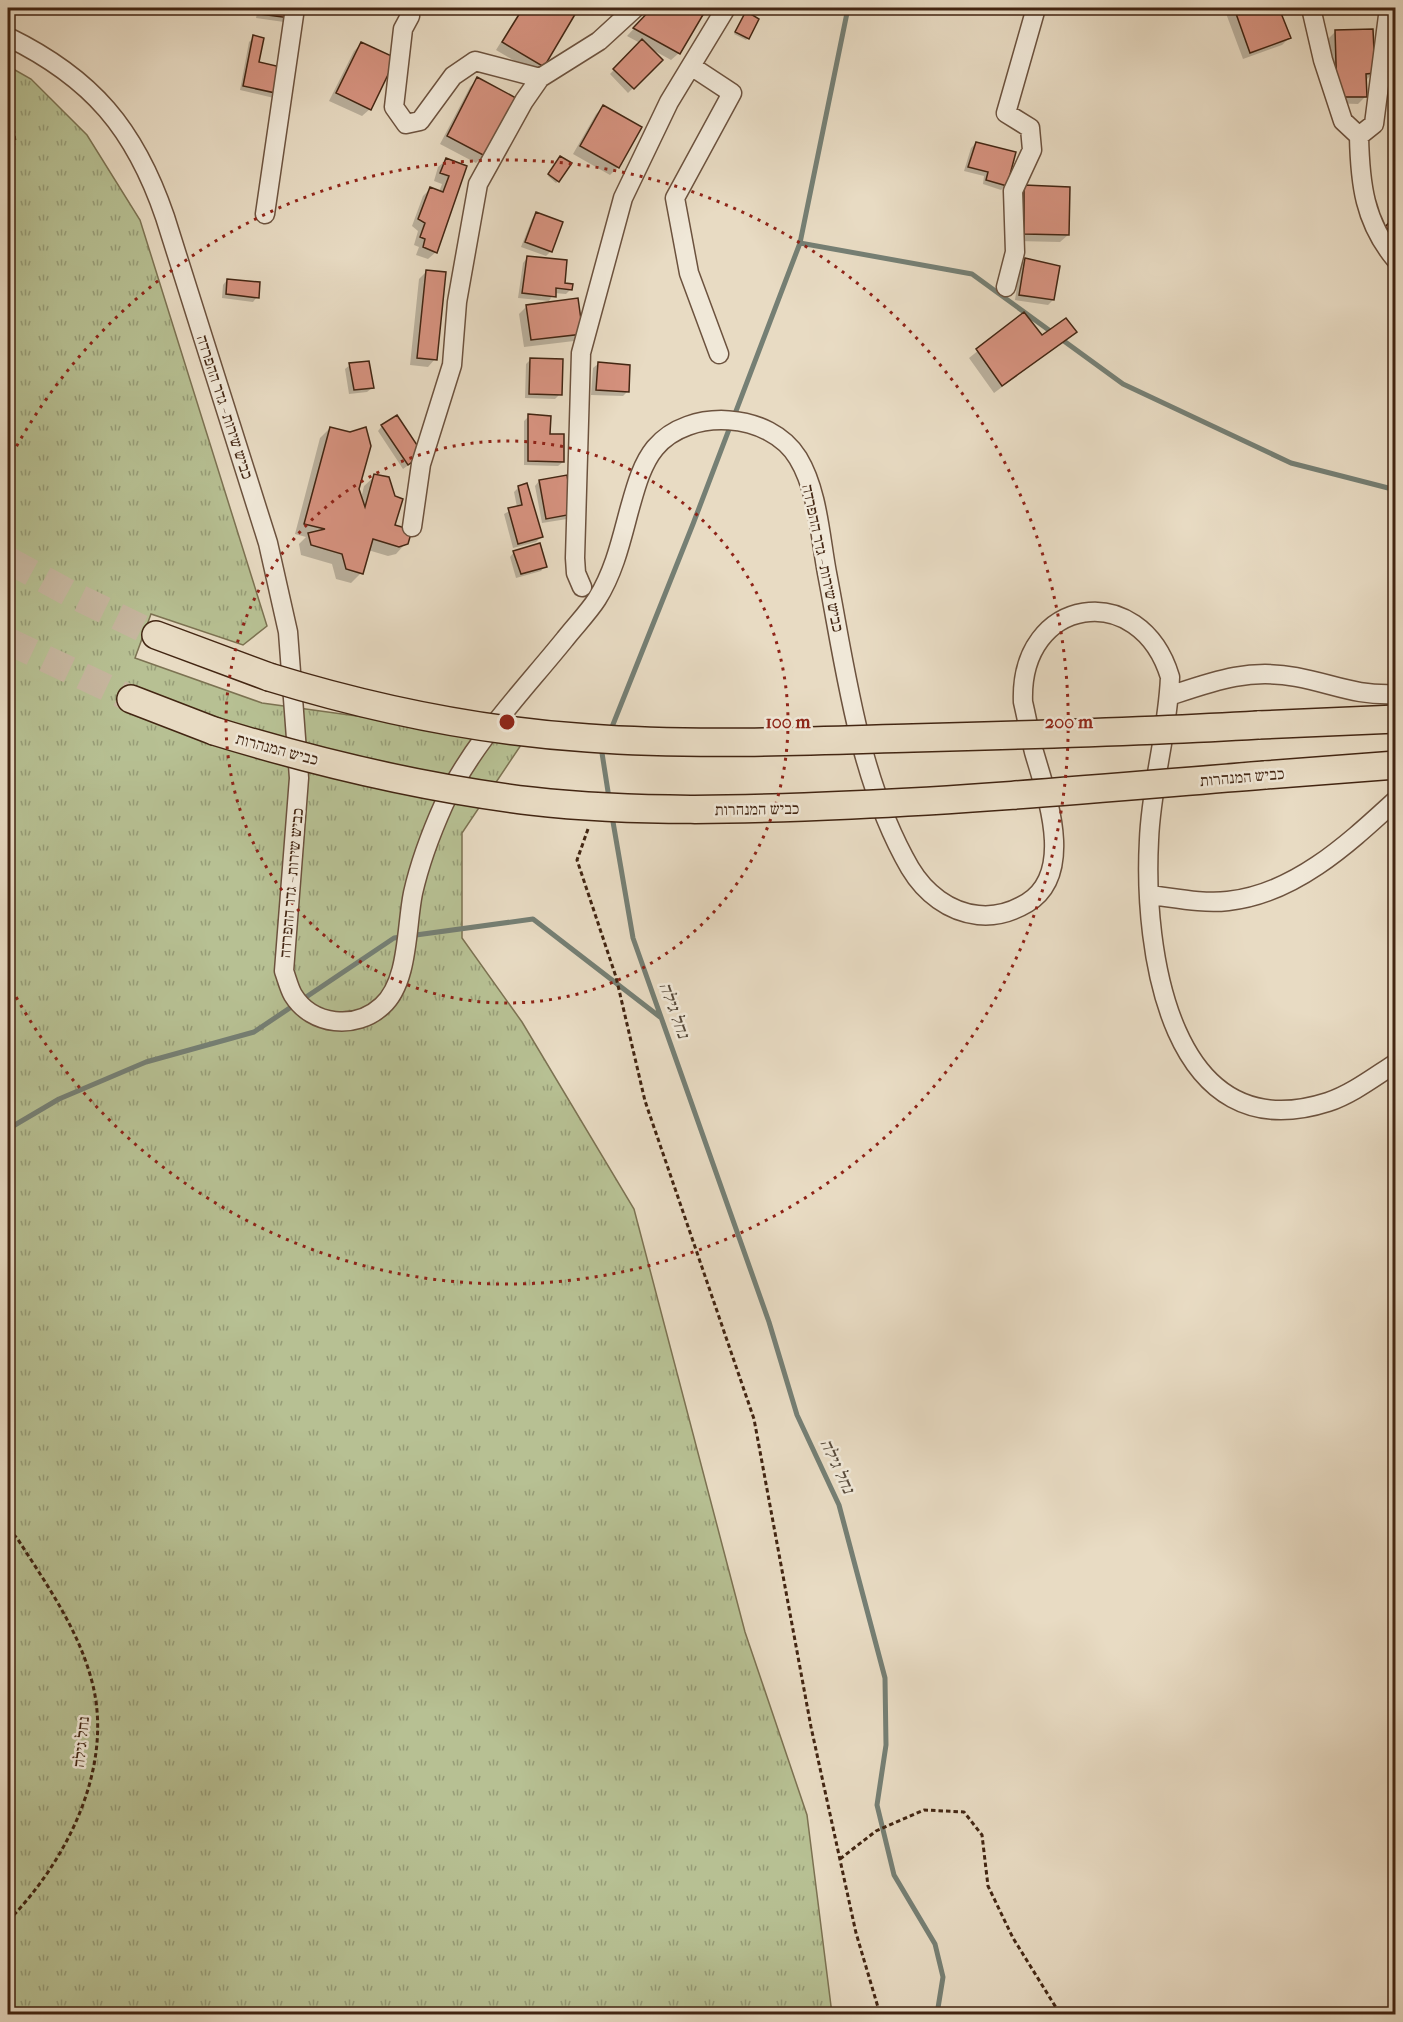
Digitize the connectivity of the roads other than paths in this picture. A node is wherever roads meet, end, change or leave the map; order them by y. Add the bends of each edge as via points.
1 (295, 8) edge
2 (635, 8) edge
3 (726, 8) edge
4 (1035, 8) edge
5 (1311, 8) edge
6 (1389, 8) edge
7 (410, 16) dead end
8 (8, 37) edge
9 (691, 66) junction
10 (540, 78) junction
11 (1359, 136) junction
12 (265, 214) dead end
13 (1395, 260) edge
14 (1006, 287) dead end
15 (719, 354) dead end
16 (412, 527) dead end
17 (582, 587) dead end
18 (156, 635) tunnel mouth
19 (1395, 694) edge
20 (1169, 696) junction
21 (131, 699) tunnel mouth
22 (1395, 719) edge
23 (1395, 765) edge
24 (1395, 800) edge
25 (1150, 895) junction
26 (1395, 1064) edge

1 - 12 street
2 - 10 street via 599,41
3 - 9 street
4 - 14 street via 1006,113 1030,128 1032,150 1013,191 1015,252
5 - 11 street via 1343,121
6 - 11 street via 1374,124
7 - 10 street via 403,29 394,107 406,124 420,121 453,76 475,61
8 - 20 street, כביש שירות - גדר ההפרדה via 69,73 118,123 151,178 183,273 268,543 288,632 299,778 284,971 292,994 303,1007 320,1017 336,1022 354,1021 371,1014 395,991 414,889 429,837 454,782 597,598 617,557 636,484 652,450 668,435 689,425 718,419 745,423 766,431 798,457 811,488 868,768 910,868 940,901 958,911 981,916 1000,914 1035,899 1047,881 1054,836 1022,682 1028,657 1046,632 1074,615 1095,612 1131,622 1151,638 1164,658 1170,677
9 - 15 street via 732,93 675,198 689,273
9 - 17 street via 669,102 623,198 581,353 575,558
10 - 16 street via 478,184 457,302 452,365 421,464
11 - 13 street via 1360,182 1367,210
18 - 22 highway, bridge via 269,677 360,703 512,731 589,738 808,741 1158,731
19 - 20 street via 1360,694 1297,677 1247,674 1228,676
20 - 25 street, כביש שירות - גדר ההפרדה via 1149,839
21 - 23 highway, כביש המנהרות, bridge via 214,731 287,753 408,781 531,801 620,808 739,810 894,803
24 - 25 street via 1322,863 1252,896 1227,902
25 - 26 street, כביש שירות - גדר ההפרדה via 1158,973 1166,1000 1193,1061 1232,1100 1253,1108 1304,1108 1330,1102

